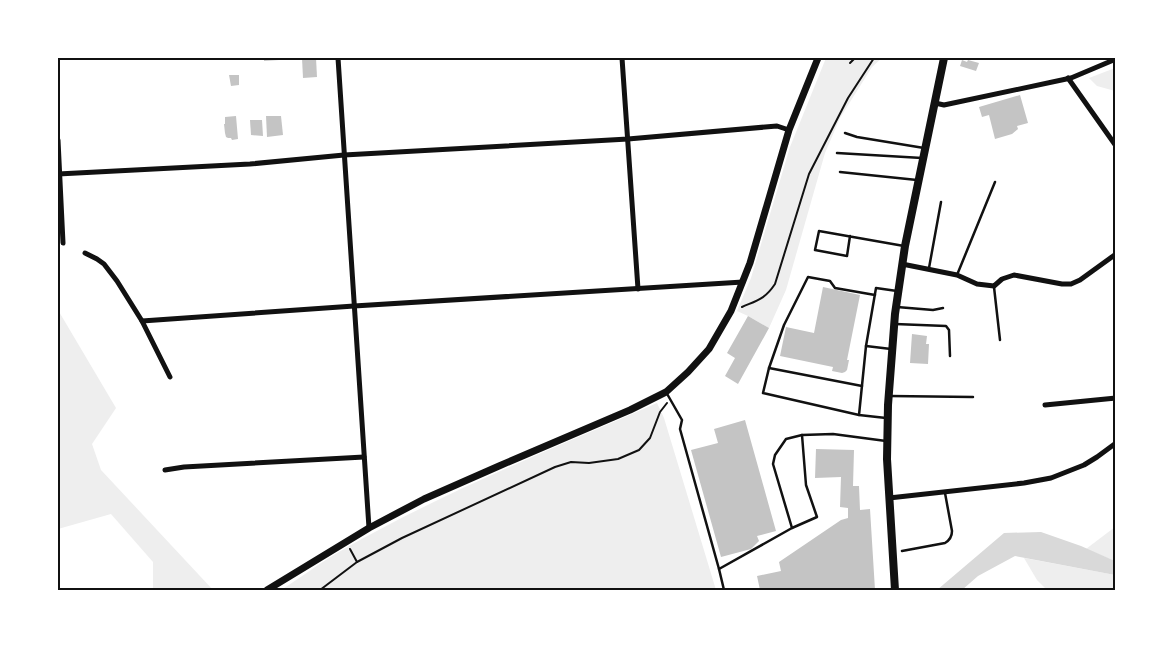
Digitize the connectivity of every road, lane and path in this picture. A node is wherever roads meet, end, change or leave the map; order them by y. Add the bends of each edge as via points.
1 (338, 58) edge
2 (622, 58) edge
3 (818, 58) edge
4 (855, 58) edge
5 (874, 58) edge
6 (944, 58) edge
7 (1116, 59) edge
8 (850, 63) dead end
9 (1068, 78) junction
10 (935, 104) junction
11 (789, 130) junction
12 (845, 133) dead end
13 (628, 139) junction
14 (58, 140) edge
15 (1116, 146) edge
16 (925, 148) junction
17 (837, 153) dead end
18 (344, 155) junction
19 (923, 158) junction
20 (840, 172) dead end
21 (59, 174) edge
22 (919, 180) junction
23 (995, 182) dead end
24 (941, 202) dead end
25 (850, 236) junction
26 (63, 243) dead end
27 (906, 246) junction
28 (86, 253) dead end
29 (1116, 254) edge
30 (902, 264) junction
31 (929, 270) junction
32 (957, 275) junction
33 (743, 282) junction
34 (994, 286) junction
35 (638, 289) junction
36 (898, 291) junction
37 (875, 295) junction
38 (354, 306) junction
39 (896, 306) junction
40 (944, 308) dead end
41 (732, 311) junction
42 (142, 321) junction
43 (894, 324) junction
44 (1000, 340) dead end
45 (866, 346) junction
46 (892, 349) junction
47 (950, 356) dead end
48 (769, 368) junction
49 (170, 377) dead end
50 (862, 386) junction
51 (668, 395) junction
52 (889, 396) junction
53 (973, 397) dead end
54 (1116, 398) edge
55 (1045, 405) dead end
56 (859, 415) junction
57 (888, 419) junction
58 (802, 435) junction
59 (887, 442) junction
60 (1116, 442) edge
61 (364, 457) junction
62 (165, 470) dead end
63 (945, 492) junction
64 (889, 498) junction
65 (368, 528) junction
66 (792, 528) junction
67 (346, 541) junction
68 (902, 550) dead end
69 (358, 562) junction
70 (719, 569) junction
71 (267, 590) edge
72 (320, 590) edge
73 (724, 590) edge
74 (895, 590) edge

1 - 18 street
2 - 13 street
3 - 11 street
4 - 8 path
5 - 41 path via 848,98 809,174 775,284 762,299
6 - 10 main road
7 - 9 street
9 - 10 street via 944,105
9 - 15 street
10 - 16 main road
11 - 13 street via 778,126
11 - 33 street
12 - 16 lane
13 - 18 street
13 - 35 street
14 - 21 street
16 - 19 main road
17 - 19 lane
18 - 21 street via 250,164
18 - 38 street
19 - 22 main road
20 - 22 lane
21 - 26 street
22 - 27 main road
23 - 32 lane
24 - 31 lane
25 - 25 lane via 819,231 815,250 847,256
25 - 27 lane
27 - 30 main road
28 - 42 street via 104,264
29 - 34 street via 1071,284 1014,274
30 - 31 street
30 - 36 main road
31 - 32 street
32 - 34 street via 977,284
33 - 35 street
33 - 41 street
34 - 44 lane
35 - 38 street
36 - 37 lane via 876,288
36 - 39 main road
37 - 45 lane
37 - 48 lane via 835,288 830,281 808,277 784,325
38 - 42 street
38 - 61 street
39 - 40 lane
39 - 43 main road
41 - 51 street via 709,349
42 - 49 street
43 - 46 main road
43 - 47 lane via 946,326
45 - 46 lane
45 - 50 lane
46 - 52 main road
48 - 50 lane
48 - 56 lane via 763,393
50 - 56 lane
51 - 65 street via 424,499
51 - 69 path via 650,438 639,450 618,459 571,462 555,467 422,528
51 - 70 lane via 682,420 680,429 684,448
52 - 53 lane
52 - 57 main road
54 - 55 street
56 - 57 lane
57 - 59 main road
58 - 59 lane via 833,434
58 - 66 lane via 806,485 817,517
58 - 66 lane via 786,439 773,464
59 - 64 main road
60 - 63 street via 1084,465 1051,478
61 - 62 street
61 - 65 street
63 - 64 street
63 - 68 lane via 952,531 950,540
64 - 74 main road
65 - 67 street
66 - 70 lane
67 - 69 path
67 - 71 street
69 - 72 path
70 - 73 lane

